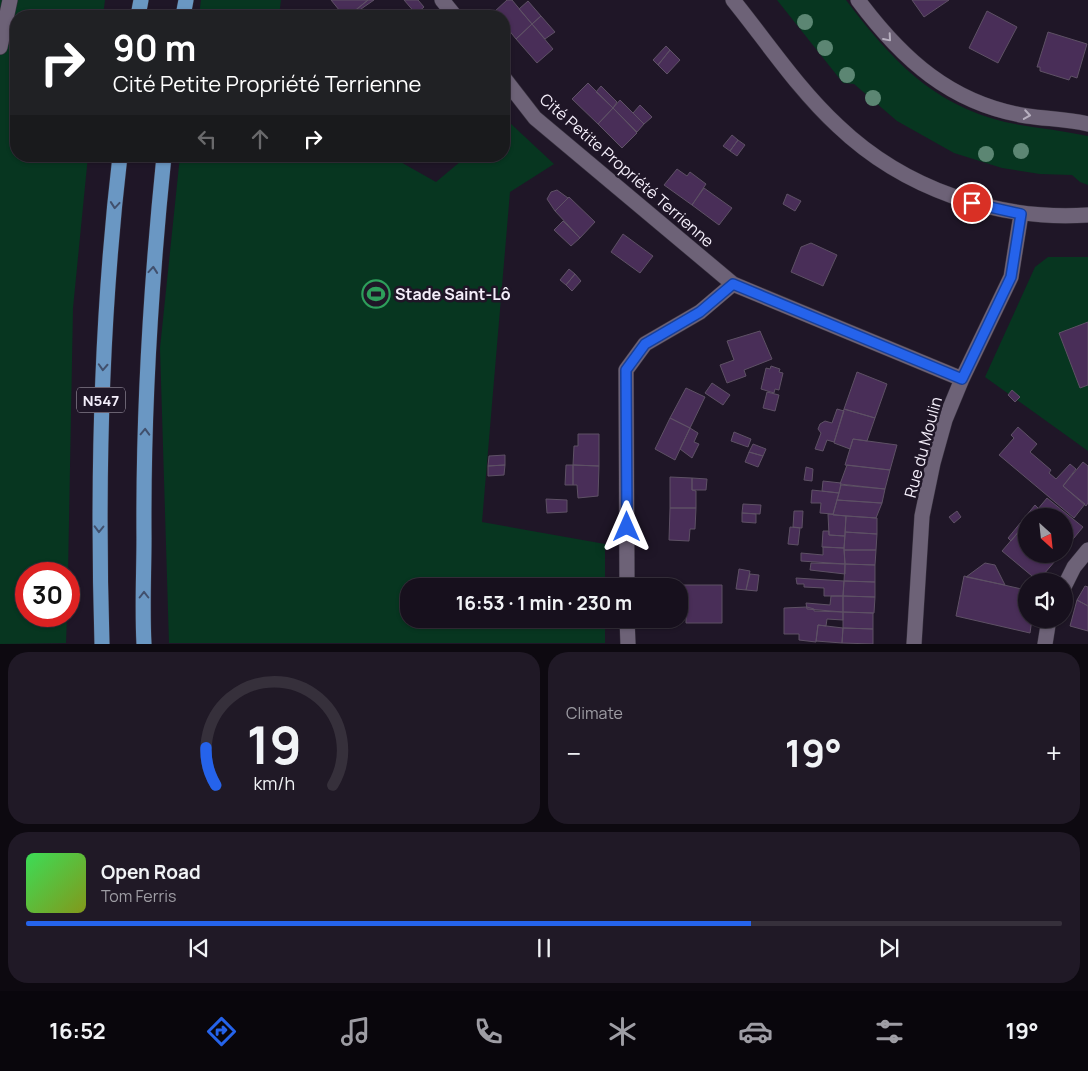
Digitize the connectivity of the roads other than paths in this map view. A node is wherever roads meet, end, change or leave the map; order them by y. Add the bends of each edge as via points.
1 (10, 0) edge
2 (442, 0) edge
3 (733, 0) edge
4 (858, 0) edge
5 (450, 10) edge
6 (0, 46) edge
7 (510, 86) edge
8 (1088, 124) edge
9 (119, 162) edge
10 (163, 162) edge
11 (1021, 214) junction
12 (1088, 215) edge
13 (733, 284) junction
14 (962, 379) junction
15 (1088, 550) edge
16 (1071, 573) edge
17 (627, 578) edge
18 (627, 628) edge
19 (1048, 628) edge
20 (627, 642) edge
21 (102, 644) edge
22 (144, 644) edge
23 (914, 644) edge
24 (1045, 644) edge

1 - 6 street
2 - 5 street
3 - 11 street via 825,114 864,148 933,188 972,203
4 -> 8 street via 889,41 914,65 945,86 1002,110
7 - 13 street, Cité Petite Propriété Terrienne via 535,118
9 -> 21 main road, N547 via 101,410 99,551
22 -> 10 main road, N547 via 146,396 152,273
11 - 12 street
11 - 14 street, Rue du Moulin via 1011,277
13 - 14 street, Cité Petite Propriété Terrienne
13 - 17 street via 700,312 645,344 626,370
14 - 23 street, Rue du Moulin via 945,420 922,516
15 - 16 street
18 - 20 street
19 - 24 street

